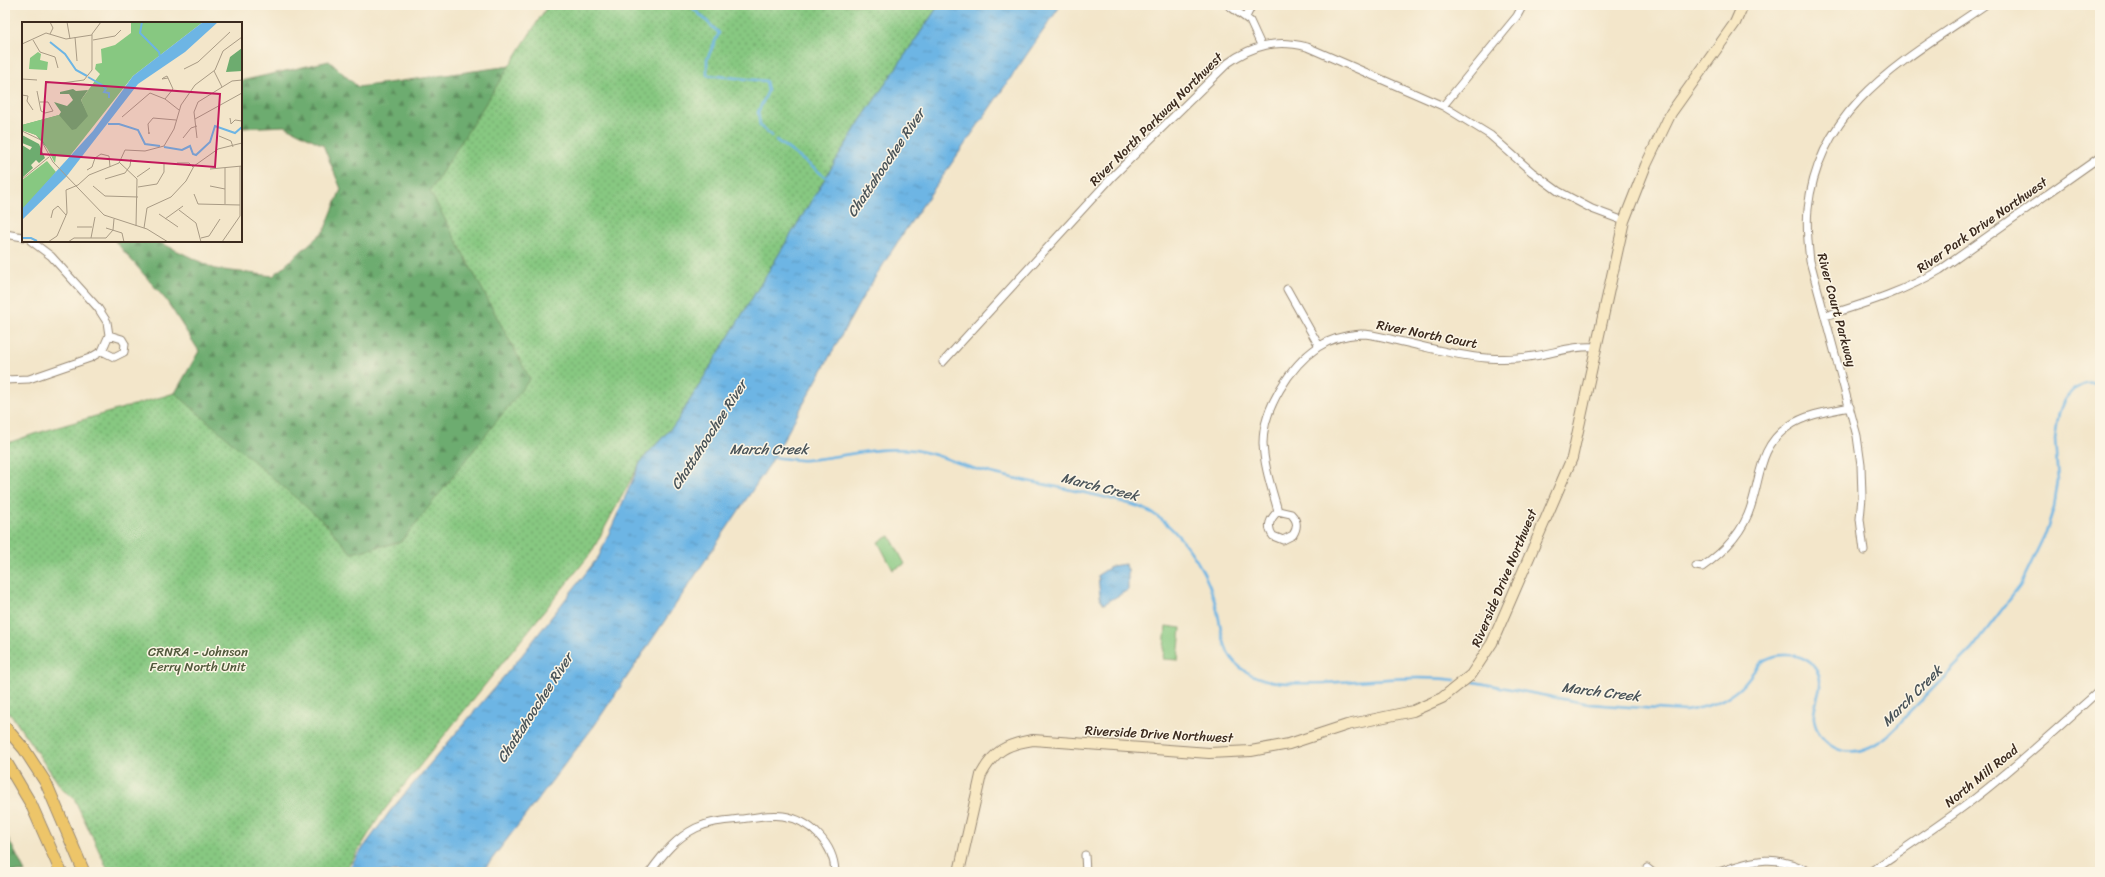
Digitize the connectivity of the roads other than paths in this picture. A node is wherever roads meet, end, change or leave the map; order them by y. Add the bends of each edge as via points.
1 (1228, 5) edge
2 (1252, 5) edge
3 (1523, 5) edge
4 (1743, 5) edge
5 (1985, 5) edge
6 (1246, 17) junction
7 (1261, 45) junction
8 (1443, 106) junction
9 (2100, 157) edge
10 (1624, 221) junction
11 (5, 234) edge
12 (22, 237) edge
13 (32, 242) edge
14 (1287, 289) dead end
15 (1826, 316) junction
16 (109, 335) junction
17 (1319, 346) junction
18 (1596, 347) junction
19 (102, 351) junction
20 (943, 362) dead end
21 (5, 380) edge
22 (1850, 407) junction
23 (1278, 511) junction
24 (1864, 551) dead end
25 (1696, 566) dead end
26 (2100, 690) edge
27 (5, 727) edge
28 (5, 760) edge
29 (1085, 855) dead end
30 (60, 872) edge
31 (84, 872) edge
32 (650, 872) edge
33 (835, 872) edge
34 (959, 872) edge
35 (1086, 872) edge
36 (1719, 872) edge
37 (1810, 872) edge
38 (1870, 872) edge

1 - 6 street
2 - 6 street
3 - 8 street via 1517,16
4 - 10 street, Riverside Drive Northwest via 1735,23 1670,113
5 - 15 street, River Court Parkway via 1884,75 1844,116 1832,136 1815,175 1808,209 1810,261
6 - 7 street
7 - 8 street, River North Parkway Northwest via 1284,43 1307,47
7 - 20 street, River North Parkway Northwest via 1228,63 1124,165
8 - 10 street, River North Parkway Northwest via 1490,135 1558,191 1592,209
9 - 15 street, River Park Drive Northwest via 1923,280 1893,295
10 - 18 street, Riverside Drive Northwest
11 - 12 street
13 - 16 street via 51,256 98,308 107,322
14 - 17 street
15 - 22 street, River Court Parkway
16 - 19 street
16 - 19 street via 122,338 125,344 124,352 114,357
17 - 18 street, River North Court via 1340,337 1362,334 1454,354 1509,358 1532,357 1583,346
17 - 23 street, River North Court via 1304,358 1289,376 1266,424 1263,442 1265,462
18 - 34 street, Riverside Drive Northwest via 1572,458 1492,643 1474,671 1458,688 1413,710 1347,725 1290,744 1251,751 1209,753 1033,740 1015,743 989,761 981,775
19 - 21 street via 90,358 30,379
22 - 24 street, River Court Parkway via 1861,465 1860,518
22 - 25 street via 1802,419 1777,435 1762,458 1751,506 1739,532 1715,558 1702,567
23 - 23 street via 1291,514 1297,521 1293,535 1283,540 1272,536 1268,527
26 - 38 street, North Mill Road via 1975,798 1929,833
27 - 31 main road via 24,749 46,783
28 - 30 main road via 31,804
29 - 35 street
32 - 33 street via 674,843 696,828 714,822 770,816 795,819 813,830 821,837 830,852
36 - 37 street via 1752,861 1768,859 1794,864

